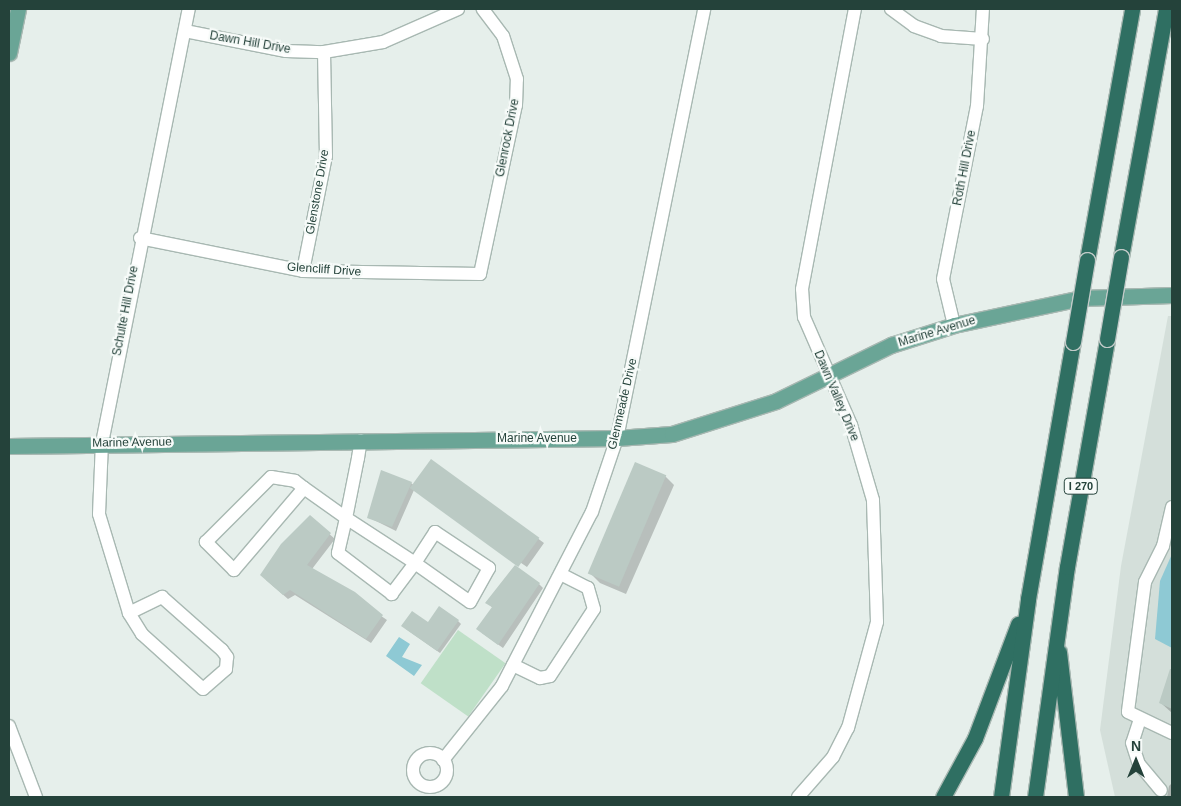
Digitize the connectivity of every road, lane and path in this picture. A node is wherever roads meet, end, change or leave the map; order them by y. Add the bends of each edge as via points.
1 (18, 9) edge
2 (189, 9) edge
3 (458, 9) edge
4 (483, 9) edge
5 (704, 9) edge
6 (855, 9) edge
7 (891, 9) edge
8 (983, 9) edge
9 (1132, 9) edge
10 (1166, 9) edge
11 (185, 31) junction
12 (983, 38) junction
13 (324, 52) junction
14 (9, 53) edge
15 (140, 238) junction
16 (303, 271) junction
17 (480, 274) joint
18 (1172, 296) edge
19 (954, 324) junction
20 (827, 374) junction
21 (617, 438) junction
22 (361, 440) junction
23 (102, 443) junction
24 (11, 445) edge
25 (304, 488) junction
26 (1172, 507) edge
27 (346, 518) junction
28 (415, 563) junction
29 (561, 574) junction
30 (1028, 599) junction
31 (129, 613) junction
32 (1057, 632) junction
33 (513, 665) junction
34 (1140, 718) junction
35 (9, 726) edge
36 (1172, 733) edge
37 (443, 760) dead end
38 (22, 769) junction
39 (9, 773) edge
40 (1161, 790) dead end
41 (36, 797) edge
42 (798, 797) edge
43 (943, 797) edge
44 (1001, 797) edge
45 (1035, 797) edge
46 (1076, 797) edge

1 - 14 main road
2 - 11 street, Schulte Hill Drive
3 - 13 street, Dawn Hill Drive via 382,42
4 - 17 street, Glenrock Drive via 503,36 517,79 516,105
5 - 21 street, Glenmeade Drive
6 - 20 street, Dawn Valley Drive via 802,289 804,317
7 - 12 street via 914,26 941,36
8 - 12 street, Roth Hill Drive
9 - 30 highway, I 270, bridge
10 - 32 highway, I 270, bridge
11 - 13 street, Dawn Hill Drive via 286,51
11 - 15 street, Schulte Hill Drive
12 - 19 street, Roth Hill Drive via 977,106 943,280
13 - 16 street, Glenstone Drive via 326,156
15 - 16 street, Glencliff Drive
15 - 23 street, Schulte Hill Drive
16 - 17 street, Glencliff Drive
18 - 19 main road, Marine Avenue via 1081,298
19 - 20 main road, Marine Avenue
20 - 21 main road, Marine Avenue via 776,402 725,421 672,434
20 - 42 street, Dawn Valley Drive via 851,425 873,500 877,622 848,728 833,757
21 - 22 main road, Marine Avenue
21 - 29 street, Glenmeade Drive via 592,512
22 - 23 main road, Marine Avenue
22 - 27 street
23 - 24 main road, Marine Avenue
23 - 31 street, Schulte Hill Drive via 99,514
25 - 25 street via 271,477 206,542 234,570
25 - 27 street
26 - 34 street via 1163,546 1145,582 1136,635 1128,712
27 - 28 street
27 - 28 street via 338,553 392,594
28 - 28 street via 470,602 489,568 434,532
29 - 33 street, Glenmeade Drive
29 - 33 street via 588,588 594,609 550,676 540,678
30 - 43 highway via 975,738
30 - 44 highway, I 270
31 - 31 street, Schulte Hill Drive via 162,597 222,650 227,657 226,669 203,689 142,634
32 - 45 highway, I 270
32 - 46 highway
33 - 37 street, Glenmeade Drive
34 - 36 street
34 - 40 street via 1132,743 1139,764
35 - 38 street
38 - 39 street
38 - 41 street

